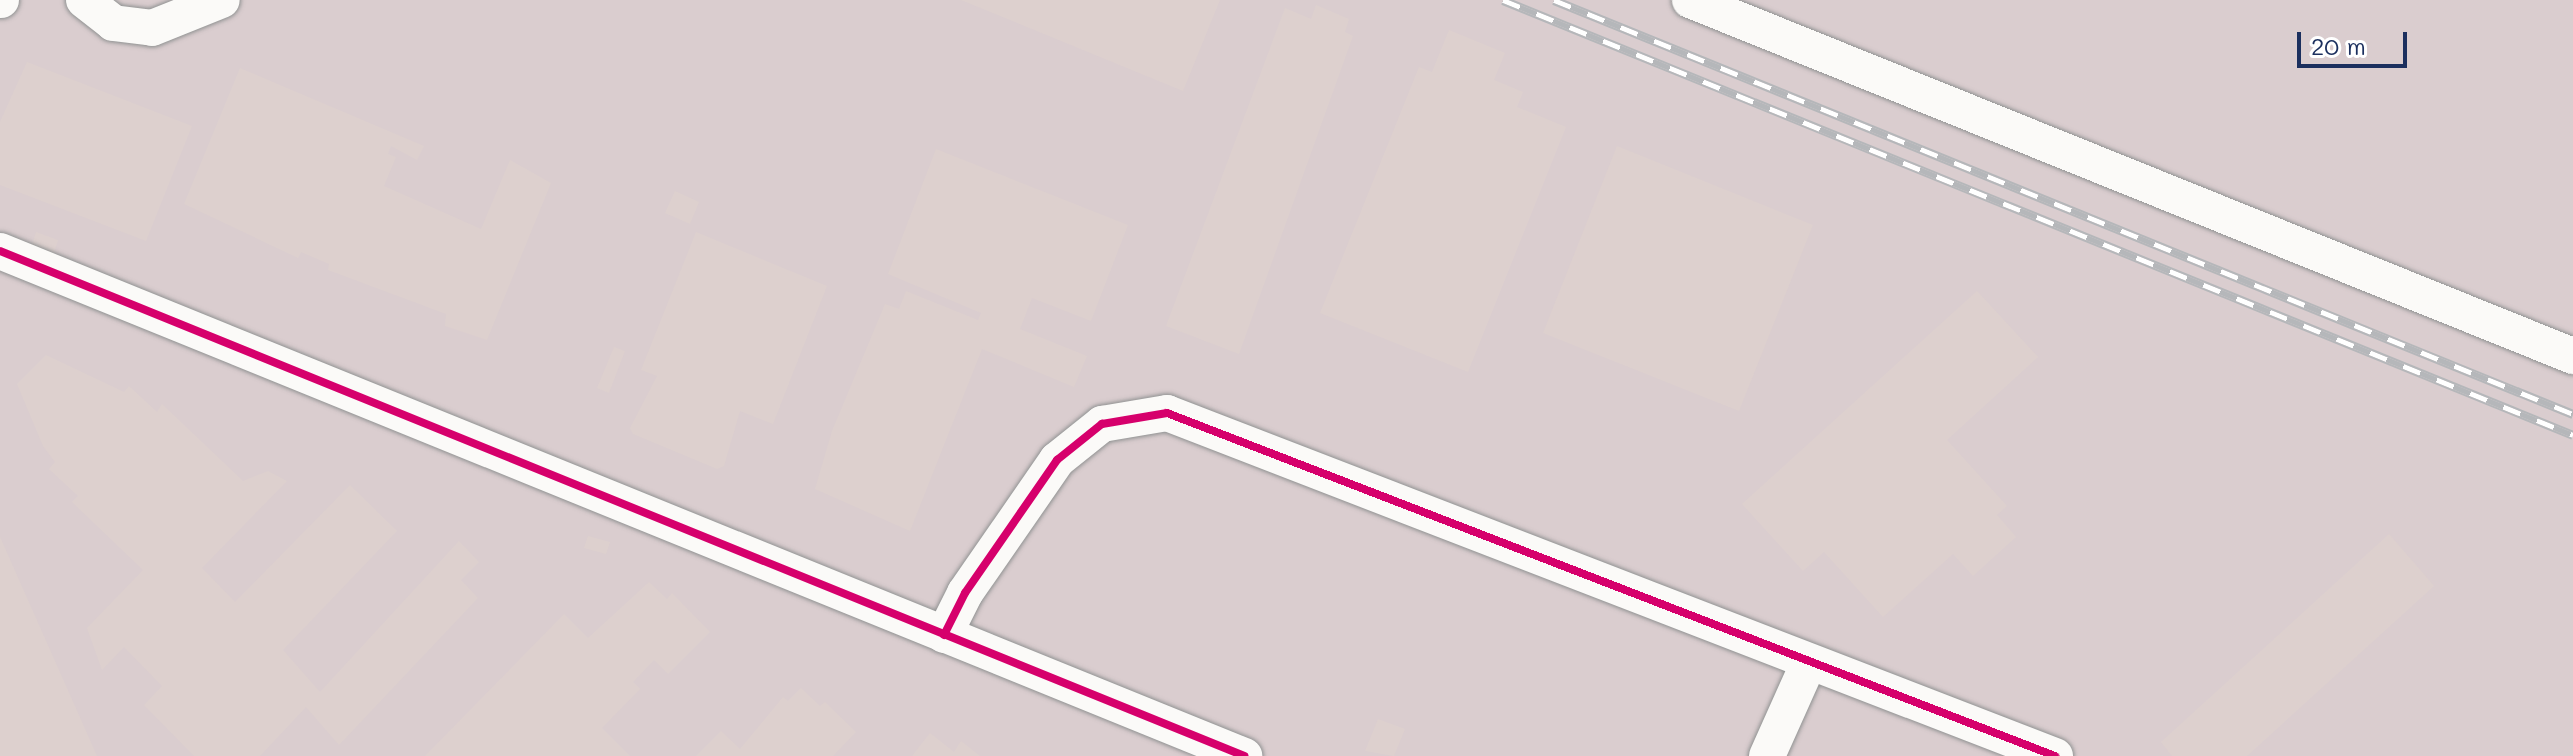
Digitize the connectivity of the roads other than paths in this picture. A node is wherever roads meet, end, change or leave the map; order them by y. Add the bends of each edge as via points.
1 (84, 0) edge
2 (222, 0) edge
3 (1690, 0) edge
4 (0, 251) edge
5 (2573, 356) edge
6 (944, 635) junction
7 (1809, 662) junction
8 (1244, 756) edge
9 (1767, 756) edge
10 (2055, 756) edge

1 - 2 street via 113,23 152,28
3 - 5 street
4 - 6 street
6 - 7 street via 965,593 1064,453 1102,424 1167,413
6 - 8 street
7 - 9 street
7 - 10 street

